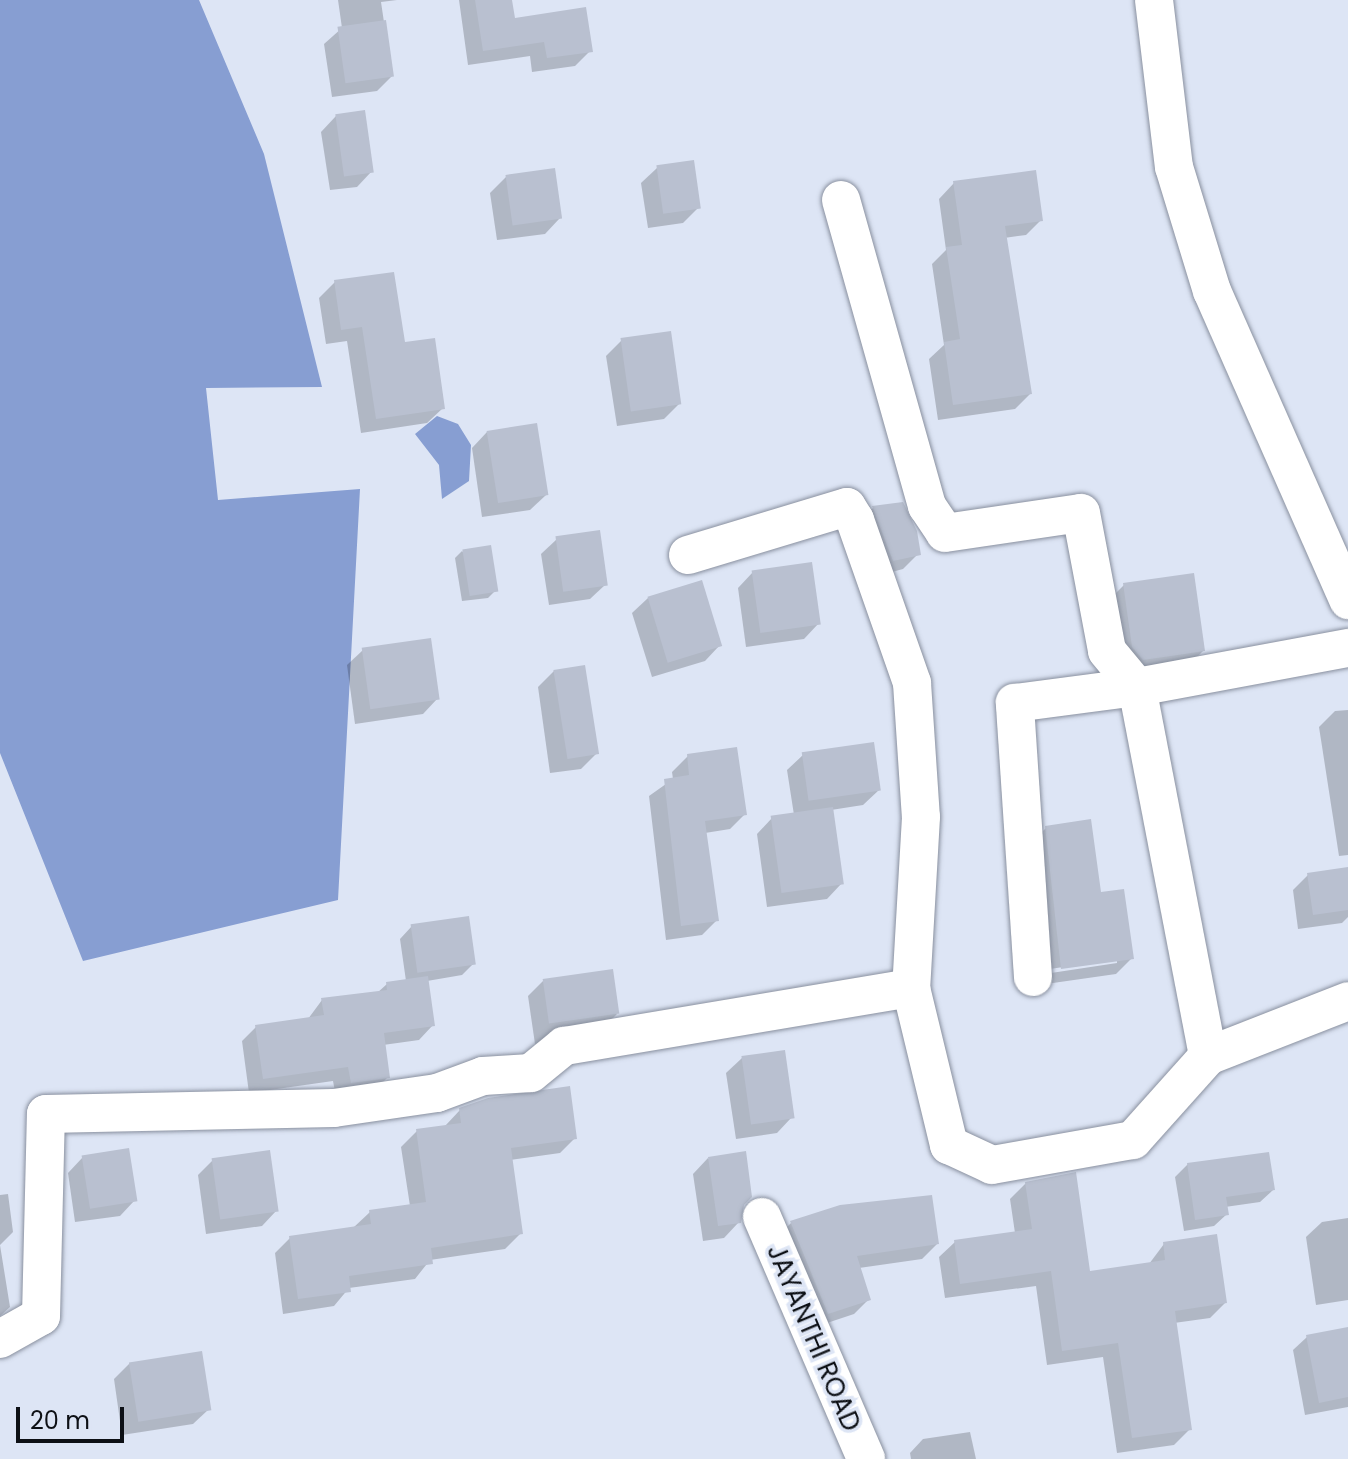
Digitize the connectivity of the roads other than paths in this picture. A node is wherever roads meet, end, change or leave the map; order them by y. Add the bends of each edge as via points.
1 (1154, 0) edge
2 (841, 200) dead end
3 (688, 555) dead end
4 (1348, 600) edge
5 (1348, 648) edge
6 (1137, 687) junction
7 (1033, 977) dead end
8 (911, 988) junction
9 (1348, 1001) edge
10 (1208, 1056) junction
11 (762, 1217) dead end
12 (0, 1339) edge
13 (866, 1459) edge

1 - 4 street via 1174,167 1212,291
2 - 6 street via 927,506 945,533 1081,513 1107,651
3 - 8 street via 847,507 855,520 912,683 921,817
5 - 6 street
6 - 7 street via 1015,703
6 - 10 street
8 - 10 street via 949,1145 992,1165 1133,1140
8 - 12 street via 564,1046 531,1073 483,1076 437,1093 378,1102 334,1108 46,1114 41,1316
9 - 10 street
11 - 13 street, JAYANTHI ROAD

